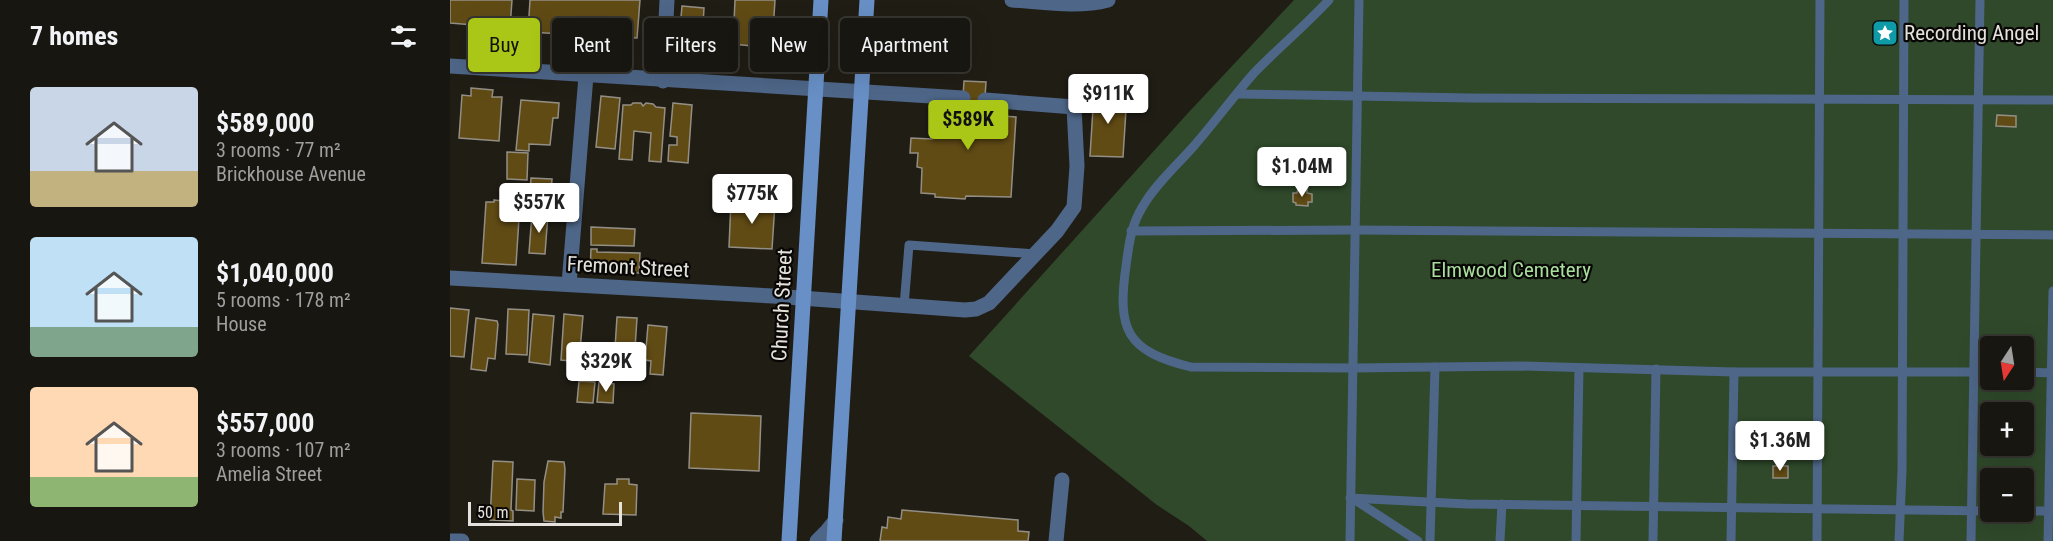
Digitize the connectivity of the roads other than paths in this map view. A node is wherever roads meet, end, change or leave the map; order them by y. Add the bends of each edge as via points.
1 (667, 0) edge
2 (821, 0) edge
3 (867, 0) edge
4 (1012, 0) edge
5 (1108, 0) edge
6 (1329, 0) edge
7 (1359, 0) edge
8 (1821, 0) edge
9 (1904, 0) edge
10 (1980, 0) edge
11 (450, 66) edge
12 (586, 76) junction
13 (663, 81) junction
14 (816, 90) junction
15 (861, 93) junction
16 (1238, 94) junction
17 (1357, 97) junction
18 (963, 98) dead end
19 (1820, 99) junction
20 (1903, 99) junction
21 (1978, 99) junction
22 (985, 100) dead end
23 (2053, 100) edge
24 (1355, 230) junction
25 (1131, 231) junction
26 (1819, 234) junction
27 (1901, 234) junction
28 (1976, 235) junction
29 (2053, 235) edge
30 (1036, 254) junction
31 (450, 278) edge
32 (569, 284) junction
33 (2053, 291) edge
34 (803, 298) junction
35 (849, 302) junction
36 (904, 306) junction
37 (1435, 367) junction
38 (1353, 368) junction
39 (1579, 368) junction
40 (1656, 369) junction
41 (1734, 372) junction
42 (1901, 372) junction
43 (1974, 372) junction
44 (1980, 372) edge
45 (2034, 372) edge
46 (2052, 372) edge
47 (1818, 373) junction
48 (1062, 480) dead end
49 (1350, 498) junction
50 (1431, 502) junction
51 (1502, 504) junction
52 (1576, 506) junction
53 (1653, 507) junction
54 (1731, 508) junction
55 (1818, 510) junction
56 (1900, 510) junction
57 (1971, 511) junction
58 (1980, 511) edge
59 (2034, 511) edge
60 (2051, 511) edge
61 (836, 520) junction
62 (450, 541) edge
63 (462, 541) edge
64 (789, 541) edge
65 (817, 541) edge
66 (834, 541) edge
67 (1056, 541) edge
68 (1350, 541) edge
69 (1418, 541) edge
70 (1430, 541) edge
71 (1500, 541) edge
72 (1576, 541) edge
73 (1653, 541) edge
74 (1731, 541) edge
75 (1817, 541) edge
76 (1899, 541) edge
77 (1971, 541) edge
78 (2048, 541) edge

1 - 13 street
2 - 14 main road, Church Street
3 - 15 main road
4 - 5 street
6 - 16 lane via 1253,74
7 - 17 lane
8 - 19 lane
9 - 20 lane
10 - 21 lane
11 - 12 street
12 - 13 street
12 - 32 street
13 - 14 street
14 - 15 street
14 - 34 main road, Church Street
15 - 18 street
15 - 35 main road
16 - 17 lane
16 - 25 lane via 1144,204
17 - 19 lane
17 - 24 lane
19 - 20 lane
19 - 26 lane
20 - 21 lane
20 - 27 lane
21 - 23 lane
21 - 28 lane
22 - 30 street, Fremont Street via 1074,107 1074,207
24 - 25 lane
24 - 26 lane
24 - 38 lane
25 - 38 lane via 1122,314 1131,337 1144,350 1191,367
26 - 27 lane
26 - 47 lane
27 - 28 lane
27 - 42 lane
28 - 29 lane
28 - 43 lane
30 - 36 street, Fremont Street via 988,303 976,309
30 - 36 lane via 909,245
31 - 32 street, Fremont Street
32 - 34 street, Fremont Street
33 - 46 lane
34 - 35 street, Fremont Street
34 - 64 main road, Church Street
35 - 36 street, Fremont Street
35 - 61 main road
37 - 38 lane
37 - 39 lane
37 - 50 lane
38 - 49 lane
39 - 40 lane
39 - 52 lane
40 - 41 lane
40 - 53 lane
41 - 47 lane
41 - 54 lane
42 - 43 lane
42 - 47 lane
42 - 56 lane
43 - 44 lane
43 - 57 lane
45 - 46 lane
46 - 60 lane
47 - 55 lane
48 - 67 street
49 - 50 lane
49 - 68 lane
49 - 69 lane
50 - 51 lane
50 - 70 lane
51 - 52 lane
51 - 71 lane
52 - 53 lane
52 - 72 lane
53 - 54 lane
53 - 73 lane
54 - 55 lane
54 - 74 lane
55 - 56 lane
55 - 75 lane
56 - 57 lane
56 - 76 lane
57 - 58 lane
57 - 77 lane
59 - 60 lane
60 - 78 lane
61 - 65 street
61 - 66 main road
62 - 63 street

